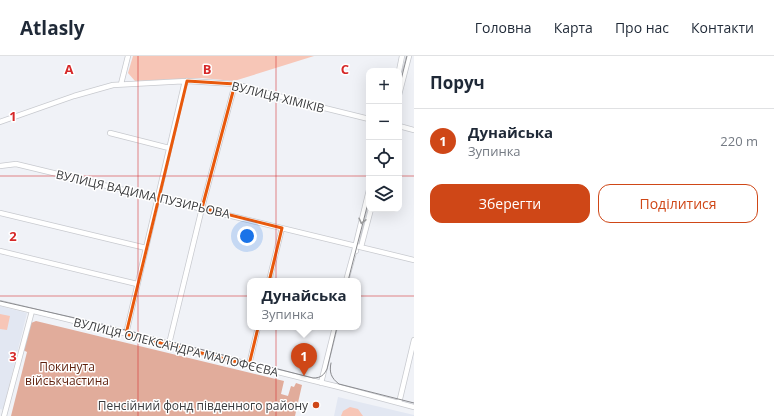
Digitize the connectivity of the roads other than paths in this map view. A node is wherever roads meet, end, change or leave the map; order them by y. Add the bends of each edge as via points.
1 (128, 56) edge
2 (402, 56) edge
3 (409, 56) edge
4 (399, 68) edge
5 (187, 81) junction
6 (402, 83) edge
7 (121, 84) junction
8 (235, 84) junction
9 (366, 118) edge
10 (0, 122) edge
11 (402, 127) edge
12 (414, 130) edge
13 (110, 133) dead end
14 (169, 148) junction
15 (0, 166) edge
16 (158, 198) junction
17 (366, 205) edge
18 (202, 208) junction
19 (370, 212) edge
20 (0, 213) edge
21 (282, 228) junction
22 (358, 246) junction
23 (146, 248) junction
24 (0, 251) edge
25 (414, 260) edge
26 (270, 278) edge
27 (347, 278) edge
28 (137, 284) junction
29 (0, 303) edge
30 (32, 311) junction
31 (257, 330) edge
32 (334, 330) edge
33 (126, 334) junction
34 (414, 340) edge
35 (169, 344) junction
36 (248, 366) junction
37 (321, 383) junction
38 (399, 403) junction
39 (414, 407) edge
40 (0, 411) edge
41 (5, 414) edge

1 - 7 street
2 - 4 street
3 - 6 street
5 - 7 street, ВУЛИЦЯ ХІМІКІВ
5 - 8 street, ВУЛИЦЯ ХІМІКІВ
5 - 14 street
7 - 10 street, ВУЛИЦЯ ХІМІКІВ via 74,96
8 - 9 street, ВУЛИЦЯ ХІМІКІВ
8 - 18 street
11 - 12 street
13 - 14 street
14 - 16 street
15 - 16 street, ВУЛИЦЯ ВАДИМА ПУЗИРЬОВА via 16,164
16 - 18 street, ВУЛИЦЯ ВАДИМА ПУЗИРЬОВА
16 - 23 street
17 -> 22 street
18 - 21 street, ВУЛИЦЯ ВАДИМА ПУЗИРЬОВА
18 - 35 street
19 - 22 street
20 - 23 street
21 - 22 street, ВУЛИЦЯ ВАДИМА ПУЗИРЬОВА
21 - 26 street
22 - 25 street, ВУЛИЦЯ ВАДИМА ПУЗИРЬОВА
22 - 27 street
23 - 28 street
24 - 28 street
28 - 33 street
29 - 30 street, ВУЛИЦЯ ОЛЕКСАНДРА МАЛОФЄЄВА
30 - 33 street, ВУЛИЦЯ ОЛЕКСАНДРА МАЛОФЄЄВА
30 - 41 street
31 - 36 street
32 - 37 street
33 - 35 street, ВУЛИЦЯ ОЛЕКСАНДРА МАЛОФЄЄВА
34 - 38 street
35 - 36 street, ВУЛИЦЯ ОЛЕКСАНДРА МАЛОФЄЄВА
36 - 37 street, ВУЛИЦЯ ОЛЕКСАНДРА МАЛОФЄЄВА
37 - 38 street, ВУЛИЦЯ ОЛЕКСАНДРА МАЛОФЄЄВА
38 - 39 street
40 - 41 street

